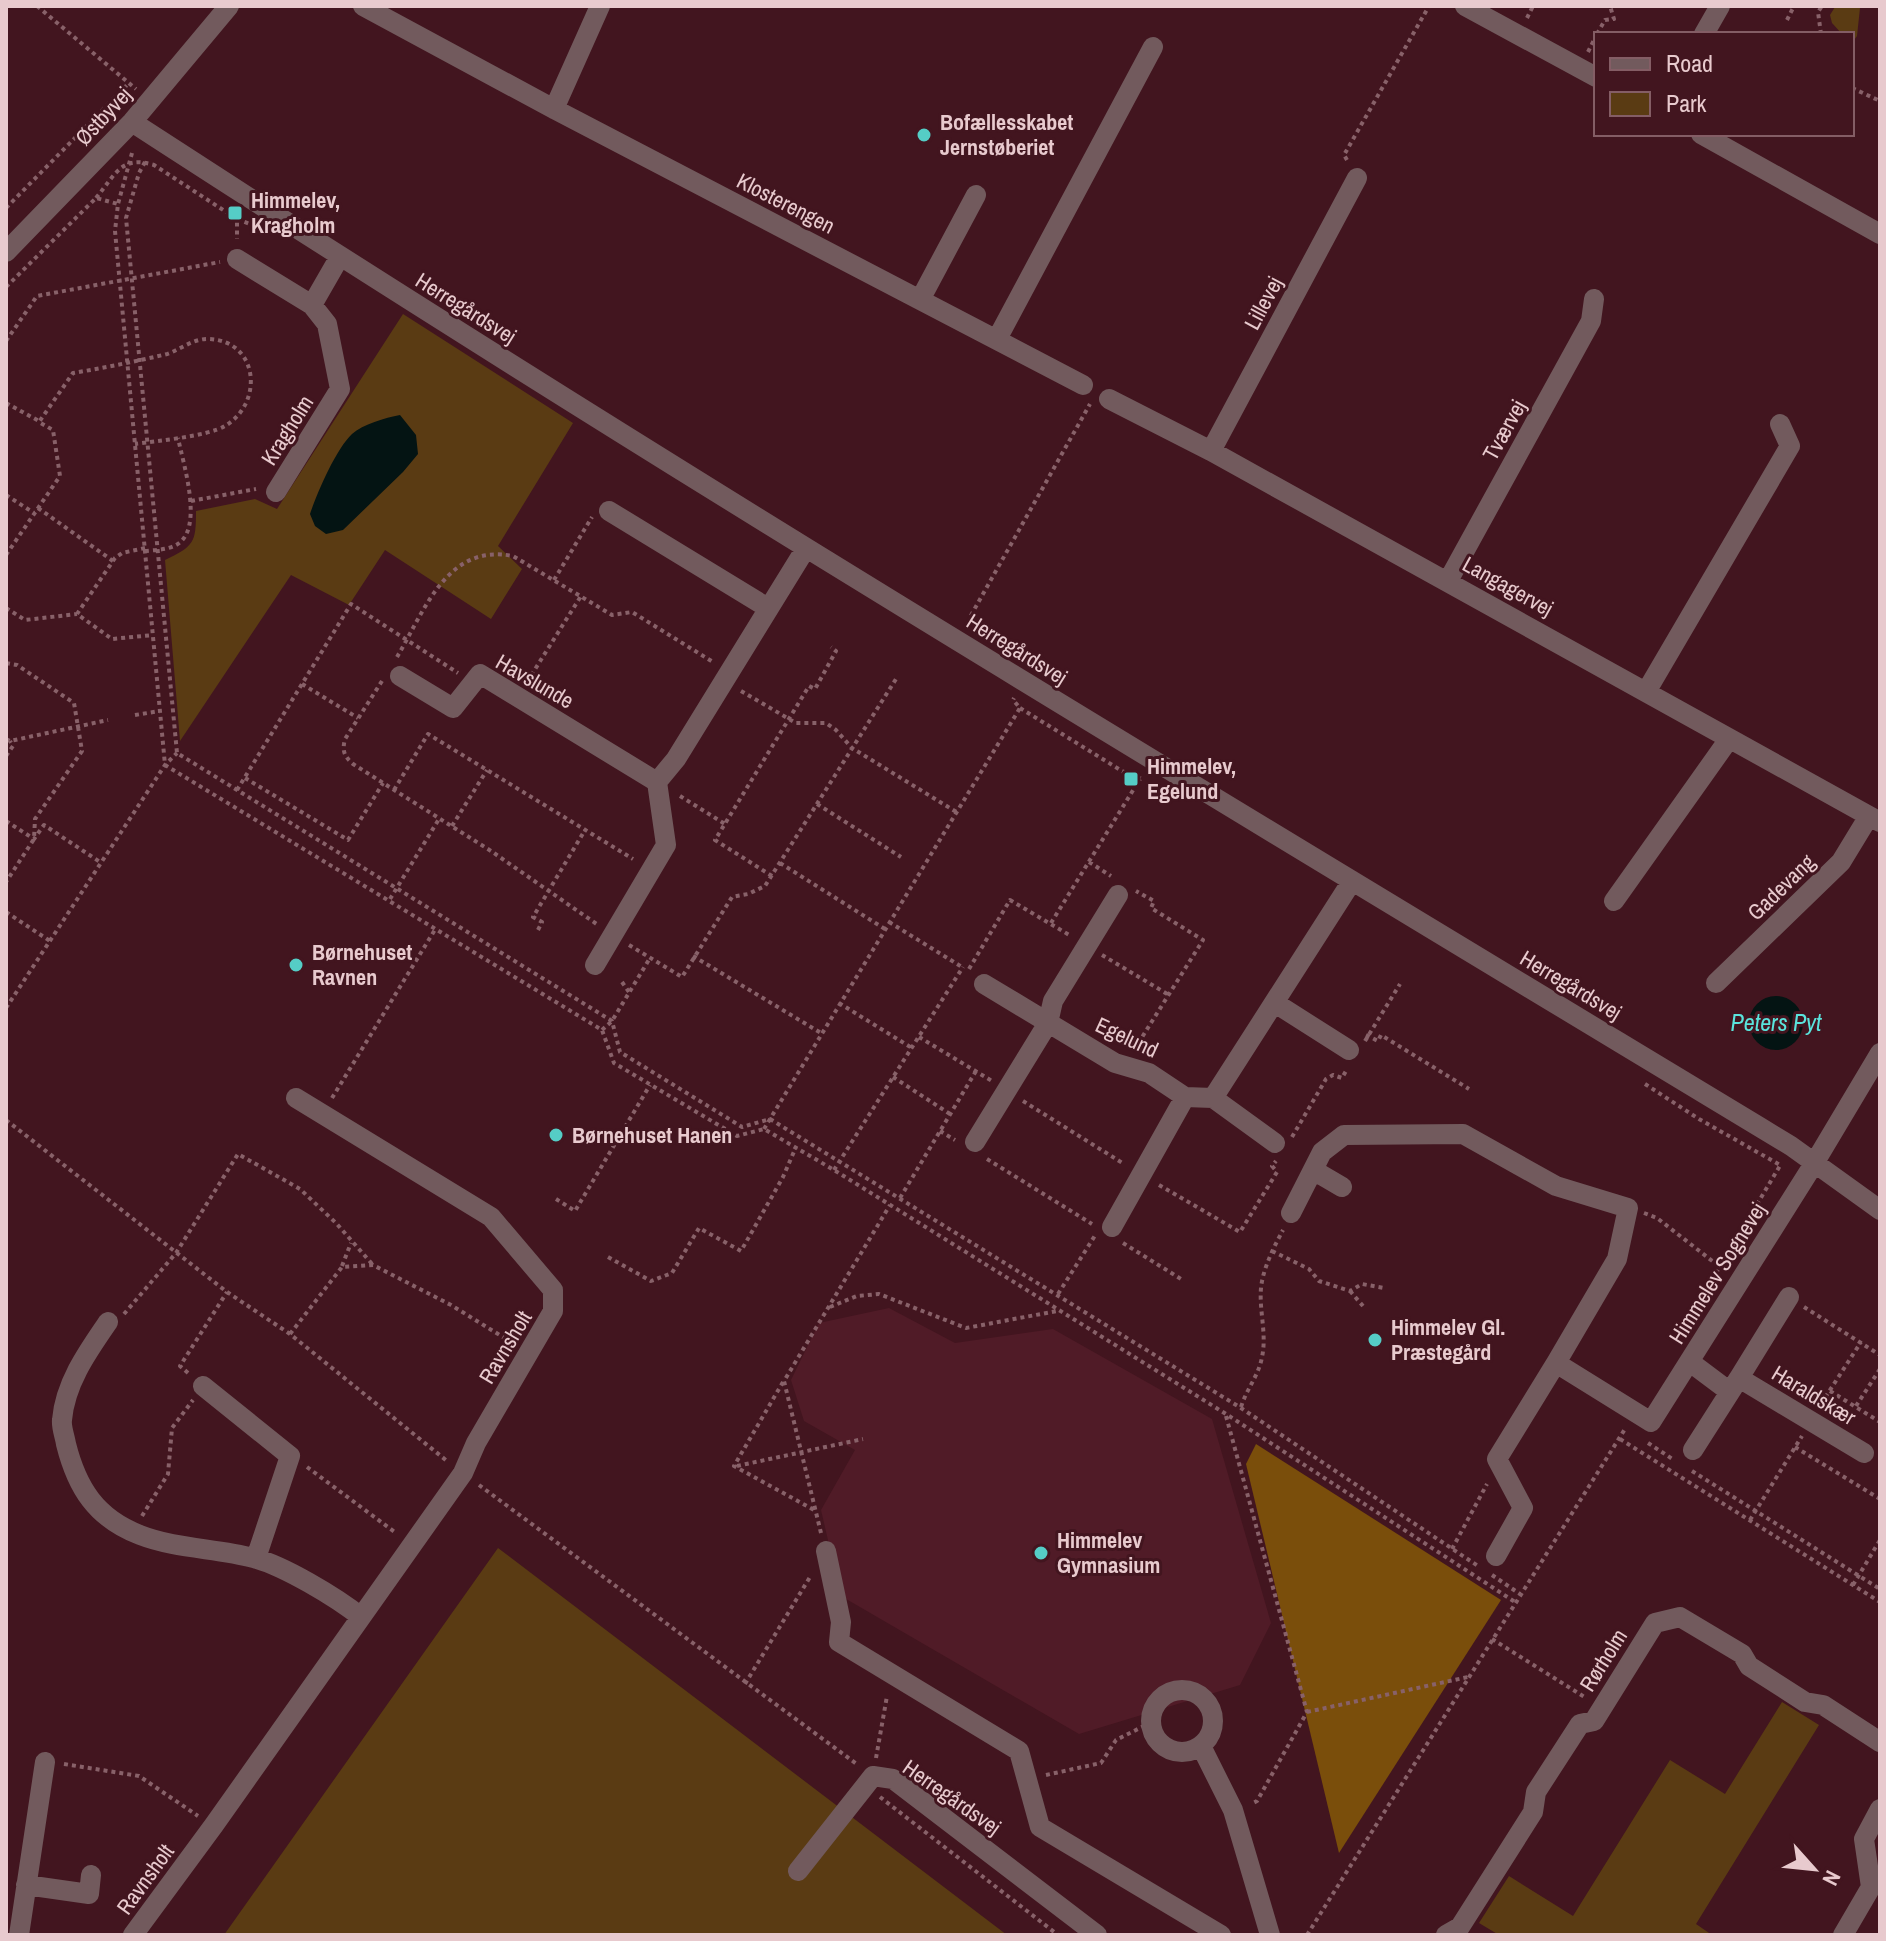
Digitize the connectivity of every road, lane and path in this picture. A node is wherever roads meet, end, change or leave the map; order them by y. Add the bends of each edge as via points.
1 (37, 6) edge
2 (229, 6) edge
3 (363, 6) edge
4 (600, 6) edge
5 (1429, 6) edge
6 (1465, 6) edge
7 (1610, 6) edge
8 (1720, 6) edge
9 (1794, 6) edge
10 (1822, 6) edge
11 (1787, 20) dead end
12 (1598, 32) edge
13 (1705, 32) edge
14 (1821, 32) edge
15 (1153, 47) dead end
16 (1594, 76) edge
17 (129, 83) junction
18 (1854, 89) edge
19 (150, 101) junction
20 (1880, 101) edge
21 (554, 109) junction
22 (132, 122) junction
23 (1705, 136) edge
24 (131, 160) junction
25 (145, 162) junction
26 (1357, 178) joint
27 (976, 195) dead end
28 (96, 198) junction
29 (118, 204) junction
30 (6, 208) edge
31 (1880, 234) edge
32 (6, 252) edge
33 (339, 258) junction
34 (237, 259) junction
35 (131, 278) junction
36 (120, 279) junction
37 (6, 287) edge
38 (921, 298) junction
39 (1594, 299) dead end
40 (312, 305) junction
41 (997, 339) junction
42 (6, 341) edge
43 (140, 359) junction
44 (127, 364) junction
45 (1096, 392) junction
46 (6, 403) edge
47 (39, 422) junction
48 (1780, 424) dead end
49 (178, 438) junction
50 (147, 443) junction
51 (135, 444) junction
52 (1211, 451) junction
53 (279, 489) joint
54 (6, 495) edge
55 (191, 501) junction
56 (36, 510) junction
57 (609, 511) joint
58 (806, 548) junction
59 (158, 549) junction
60 (145, 550) junction
61 (6, 555) edge
62 (113, 561) junction
63 (554, 580) dead end
64 (1448, 581) junction
65 (581, 596) dead end
66 (6, 608) edge
67 (768, 608) junction
68 (77, 614) junction
69 (153, 635) junction
70 (831, 647) dead end
71 (1021, 655) dead end
72 (6, 663) edge
73 (480, 674) junction
74 (400, 676) dead end
75 (723, 680) junction
76 (1026, 682) junction
77 (302, 684) junction
78 (1646, 692) junction
79 (518, 697) junction
80 (1020, 708) junction
81 (160, 711) junction
82 (135, 715) dead end
83 (358, 718) dead end
84 (790, 719) junction
85 (108, 720) dead end
86 (78, 726) junction
87 (1729, 739) junction
88 (8, 740) edge
89 (177, 753) junction
90 (6, 756) edge
91 (1152, 760) junction
92 (165, 765) junction
93 (487, 770) junction
94 (245, 778) junction
95 (1140, 778) junction
96 (657, 782) junction
97 (383, 783) dead end
98 (1151, 783) dead end
99 (237, 790) junction
100 (394, 790) dead end
101 (735, 795) dead end
102 (741, 799) junction
103 (817, 804) dead end
104 (567, 810) dead end
105 (958, 813) junction
106 (563, 816) junction
107 (439, 819) dead end
108 (1875, 819) edge
109 (6, 821) edge
110 (725, 824) junction
111 (452, 826) dead end
112 (585, 830) junction
113 (34, 839) junction
114 (901, 857) dead end
115 (1089, 862) junction
116 (101, 863) junction
117 (780, 863) dead end
118 (651, 870) junction
119 (772, 876) dead end
120 (1352, 881) junction
121 (6, 882) edge
122 (1123, 888) junction
123 (397, 889) junction
124 (390, 899) junction
125 (1614, 901) dead end
126 (6, 912) edge
127 (889, 922) junction
128 (1051, 923) junction
129 (436, 927) junction
130 (885, 929) junction
131 (538, 930) dead end
132 (50, 941) junction
133 (1087, 946) junction
134 (693, 956) dead end
135 (650, 958) dead end
136 (595, 965) dead end
137 (972, 974) junction
138 (622, 982) dead end
139 (1716, 983) dead end
140 (629, 992) junction
141 (1169, 995) junction
142 (839, 1003) junction
143 (1275, 1003) junction
144 (6, 1008) edge
145 (612, 1021) junction
146 (1048, 1023) junction
147 (1354, 1028) dead end
148 (602, 1030) junction
149 (821, 1033) junction
150 (919, 1037) junction
151 (912, 1048) junction
152 (1349, 1050) dead end
153 (1880, 1053) edge
154 (1125, 1066) junction
155 (976, 1071) junction
156 (893, 1077) junction
157 (650, 1085) junction
158 (1469, 1089) dead end
159 (1007, 1090) junction
160 (1185, 1097) junction
161 (296, 1098) dead end
162 (1213, 1098) junction
163 (1668, 1100) dead end
164 (323, 1114) junction
165 (950, 1114) junction
166 (770, 1119) junction
167 (6, 1120) edge
168 (764, 1129) junction
169 (940, 1131) junction
170 (1275, 1143) dead end
171 (1791, 1146) junction
172 (796, 1147) junction
173 (973, 1147) junction
174 (840, 1161) junction
175 (1815, 1162) junction
176 (1780, 1165) junction
177 (834, 1170) junction
178 (1313, 1170) junction
179 (1342, 1187) dead end
180 (900, 1198) junction
181 (556, 1199) dead end
182 (890, 1205) junction
183 (1628, 1208) junction
184 (1880, 1210) edge
185 (1291, 1213) joint
186 (1116, 1234) joint
187 (351, 1243) junction
188 (1272, 1251) junction
189 (176, 1253) junction
190 (608, 1257) dead end
191 (373, 1265) junction
192 (342, 1267) junction
193 (1720, 1267) junction
194 (1181, 1279) dead end
195 (1384, 1288) dead end
196 (1350, 1291) junction
197 (227, 1292) junction
198 (1058, 1295) junction
199 (1789, 1297) joint
200 (1363, 1306) dead end
201 (828, 1308) junction
202 (1057, 1311) junction
203 (108, 1322) joint
204 (290, 1334) junction
205 (1861, 1342) junction
206 (1673, 1345) dead end
207 (529, 1353) junction
208 (1880, 1355) edge
209 (1690, 1362) junction
210 (1556, 1363) junction
211 (1880, 1369) edge
212 (784, 1381) junction
213 (1735, 1385) junction
214 (203, 1386) junction
215 (1830, 1391) junction
216 (1856, 1406) junction
217 (1241, 1408) junction
218 (1633, 1411) junction
219 (1226, 1414) junction
220 (1810, 1422) junction
221 (1880, 1422) edge
222 (1638, 1437) dead end
223 (863, 1439) dead end
224 (1620, 1439) junction
225 (1795, 1447) junction
226 (802, 1452) junction
227 (1864, 1453) dead end
228 (290, 1456) junction
229 (1497, 1459) junction
230 (1687, 1460) junction
231 (734, 1466) junction
232 (463, 1473) junction
233 (1880, 1499) edge
234 (1755, 1510) junction
235 (816, 1511) junction
236 (1749, 1521) junction
237 (138, 1534) junction
238 (398, 1534) dead end
239 (1880, 1540) edge
240 (1452, 1549) junction
241 (826, 1551) junction
242 (1496, 1556) dead end
243 (256, 1558) junction
244 (1858, 1575) junction
245 (1853, 1585) junction
246 (1880, 1589) edge
247 (1520, 1594) junction
248 (1515, 1602) junction
249 (1880, 1602) edge
250 (361, 1617) junction
251 (1492, 1639) junction
252 (891, 1674) junction
253 (1468, 1677) junction
254 (745, 1684) junction
255 (1602, 1708) junction
256 (1307, 1712) junction
257 (1150, 1723) junction
258 (1880, 1742) edge
259 (1201, 1746) junction
260 (45, 1762) joint
261 (873, 1776) junction
262 (1027, 1779) junction
263 (1880, 1809) edge
264 (1233, 1810) junction
265 (214, 1825) junction
266 (798, 1871) dead end
267 (91, 1875) dead end
268 (19, 1887) edge
269 (19, 1935) edge
270 (133, 1935) edge
271 (1058, 1935) edge
272 (1097, 1935) edge
273 (1221, 1935) edge
274 (1270, 1935) edge
275 (1307, 1935) edge
276 (1446, 1935) edge
277 (1843, 1935) edge

1 - 17 path
2 - 19 street, Østbyvej
3 - 21 street, Klosterengen
4 - 21 street
5 - 26 path via 1344,155
6 - 16 street
7 - 12 path via 1614,19 1605,20
8 - 13 street
9 - 11 path
10 - 14 path
15 - 41 street
17 - 19 path
17 - 30 path
18 - 20 path
19 - 22 street, Østbyvej
21 - 38 street, Klosterengen
22 - 24 path
22 - 32 street, Østbyvej
22 - 33 street, Herregårdsvej
23 - 31 street
24 - 25 path
24 - 28 path
24 - 29 path
25 - 34 path via 237,219
25 - 35 path via 126,218
26 - 52 street, Lillevej
27 - 38 street
28 - 29 path
28 - 37 path
29 - 36 path
33 - 40 street
33 - 58 street, Herregårdsvej
34 - 35 path
34 - 40 street
35 - 36 path
35 - 43 path
36 - 42 path via 37,296
36 - 44 path
38 - 41 street, Klosterengen
39 - 64 street, Tværvej via 1591,321
40 - 53 street, Kragholm via 327,324 340,389
41 - 45 street, Klosterengen
43 - 44 path
43 - 49 path via 166,355 205,338 236,347 246,359 252,384 237,418 222,428
43 - 50 path
44 - 47 path via 73,373
44 - 51 path
45 - 52 street, Langagervej
45 - 71 path via 970,617
46 - 47 path
47 - 56 path via 53,430 60,476
48 - 78 street via 1790,446
49 - 50 path
49 - 55 path
50 - 51 path
50 - 59 path
51 - 60 path
52 - 64 street, Langagervej
53 - 55 path
54 - 56 path
55 - 59 path via 183,539
56 - 61 path
56 - 62 path
57 - 63 path via 600,505
57 - 67 street
58 - 67 street
58 - 76 street, Herregårdsvej
59 - 60 path
59 - 89 path
60 - 62 path via 122,553
60 - 69 path
62 - 68 path
64 - 78 street, Langagervej
65 - 79 path
66 - 68 path via 25,620
67 - 75 street
68 - 69 path via 112,639
69 - 81 path
70 - 84 path via 836,651 815,689 809,686
72 - 86 path via 74,703
73 - 74 street, Havslunde via 453,708
73 - 77 path via 465,678 351,604
73 - 79 street, Havslunde
75 - 84 path
75 - 96 street
76 - 80 path via 1013,700
76 - 91 street, Herregårdsvej
77 - 83 path
77 - 94 path
78 - 87 street, Langagervej
79 - 96 street, Havslunde
80 - 95 path
80 - 105 path
81 - 82 path
81 - 92 path
84 - 102 path
84 - 105 path via 826,723 852,748
85 - 86 path
86 - 88 path
86 - 113 path via 82,751 35,819
87 - 108 street, Langagervej
87 - 125 street
88 - 90 path via 13,746
89 - 92 path
89 - 99 path
91 - 95 path
91 - 120 street, Herregårdsvej
92 - 116 path
92 - 124 path
93 - 100 path via 428,734
93 - 106 path
93 - 111 path
94 - 97 path via 348,840
94 - 99 path
95 - 98 path
95 - 115 path
96 - 110 path
96 - 118 street via 666,845
99 - 123 path
101 - 102 path
102 - 110 path
103 - 114 path
104 - 106 path
105 - 127 path
106 - 112 path
107 - 123 path
108 - 139 street, Gadevang via 1841,862
109 - 113 path
110 - 119 path via 715,840
112 - 118 path
112 - 131 path via 533,917 542,922
113 - 116 path via 44,825
113 - 121 path
115 - 122 path
115 - 128 path
116 - 132 path
117 - 130 path
118 - 136 street
120 - 143 street
120 - 171 street, Herregårdsvej
122 - 133 street
122 - 141 path via 1154,901 1151,908 1203,940
123 - 124 path
123 - 145 path
124 - 129 path
126 - 132 path
127 - 130 path
127 - 137 path
128 - 133 path
128 - 137 path via 1010,900
129 - 148 path
129 - 164 path
130 - 142 path
132 - 144 path
133 - 141 path
133 - 146 street via 1053,1001
134 - 149 path
135 - 140 path
137 - 146 street, Egelund
137 - 150 path
138 - 140 path
140 - 145 path
141 - 154 path
142 - 149 path
142 - 151 path
143 - 152 street
143 - 162 street
145 - 148 path
145 - 166 path via 620,1052 742,1127
146 - 154 street, Egelund
146 - 159 street
147 - 158 path via 1378,1041 1381,1035
148 - 157 path via 614,1063
149 - 166 path
150 - 151 path
150 - 155 path
151 - 156 path
153 - 175 street, Himmelev Sognevej
154 - 160 street, Egelund via 1149,1073
155 - 159 path
155 - 165 path
156 - 165 path
156 - 174 path
157 - 168 path via 737,1136
157 - 181 path via 575,1211
159 - 173 street
160 - 162 street
160 - 186 street
161 - 164 street, Ravnsholt
162 - 170 street
163 - 176 path
164 - 207 street, Ravnsholt via 491,1217 553,1290 553,1311
165 - 169 path
166 - 168 path
166 - 174 path
167 - 189 path
168 - 172 path
169 - 173 path
169 - 180 path
171 - 175 street, Herregårdsvej
171 - 176 path
172 - 177 path
172 - 190 path via 741,1251 699,1228 672,1273 651,1281
173 - 198 path via 1099,1228
174 - 177 path
174 - 180 path
175 - 184 street, Herregårdsvej
175 - 209 street, Himmelev Sognevej
176 - 193 path
177 - 182 path
178 - 179 street
178 - 183 street via 1322,1152 1344,1135 1463,1134 1556,1186
178 - 185 street
180 - 198 path
182 - 201 path
182 - 202 path
183 - 193 path via 1657,1218
183 - 210 street via 1617,1259
185 - 188 path
186 - 194 path
187 - 189 path via 300,1189 238,1154
187 - 191 path
187 - 192 path
188 - 196 path via 1309,1269 1319,1281
188 - 217 path via 1261,1287 1262,1358
189 - 197 path
189 - 203 path via 121,1318
191 - 192 path
191 - 207 path
192 - 204 path
193 - 206 path
195 - 196 path via 1362,1284
196 - 200 path
197 - 204 path
197 - 214 path via 180,1366
198 - 217 path
199 - 205 path
199 - 213 street, Haraldskær
201 - 202 path via 879,1294 966,1328
201 - 212 path
202 - 219 path
203 - 237 street via 78,1365 61,1422 84,1495
204 - 232 path
205 - 208 path
205 - 215 path
207 - 232 street, Ravnsholt
209 - 213 street, Haraldskær
209 - 218 street, Himmelev Sognevej via 1651,1422
210 - 218 street
210 - 229 street
211 - 216 path
212 - 226 path
212 - 231 path
213 - 220 street, Haraldskær
213 - 230 street, Haraldskær
214 - 228 street
214 - 237 path via 172,1428 168,1474 143,1515
215 - 216 path
215 - 220 path
216 - 221 path
217 - 240 path
218 - 224 path
219 - 248 path
219 - 256 path
220 - 225 path
220 - 227 street, Haraldskær
222 - 230 path
223 - 226 path
224 - 236 path
224 - 247 path
225 - 233 path
225 - 234 path
226 - 231 path
226 - 235 path
228 - 238 path
228 - 243 street
229 - 240 path
229 - 242 street via 1523,1508
230 - 234 path
231 - 235 path
232 - 250 street, Ravnsholt
232 - 254 path
234 - 236 path
234 - 244 path
235 - 241 path
236 - 245 path
237 - 243 street
239 - 244 path
240 - 247 path
241 - 252 street via 841,1622 839,1642
241 - 254 path
243 - 250 street
244 - 245 path
244 - 246 path
245 - 249 path
247 - 248 path
248 - 251 path
250 - 265 street, Ravnsholt
251 - 253 path
251 - 255 path
252 - 261 path
252 - 262 street via 1019,1751
253 - 256 path
253 - 275 path
254 - 261 path
255 - 258 street, Rørholm via 1655,1623 1680,1617 1742,1654 1749,1666 1805,1702 1823,1705
255 - 276 street, Rørholm via 1594,1721 1580,1724 1536,1792 1533,1812 1460,1927
256 - 264 path via 1257,1801
257 - 259 street via 1167,1749 1187,1752
257 - 259 street via 1163,1696 1193,1691 1213,1714 1211,1734
257 - 262 path via 1116,1740 1101,1763
259 - 264 street
260 - 265 path via 139,1776
260 - 268 street
261 - 266 street, Herregårdsvej
261 - 271 path via 880,1798
261 - 272 street, Herregårdsvej via 893,1779
262 - 273 street via 1040,1827
263 - 277 street via 1864,1839 1871,1887
264 - 274 street
265 - 270 street, Ravnsholt
267 - 268 street via 89,1894
268 - 269 street

